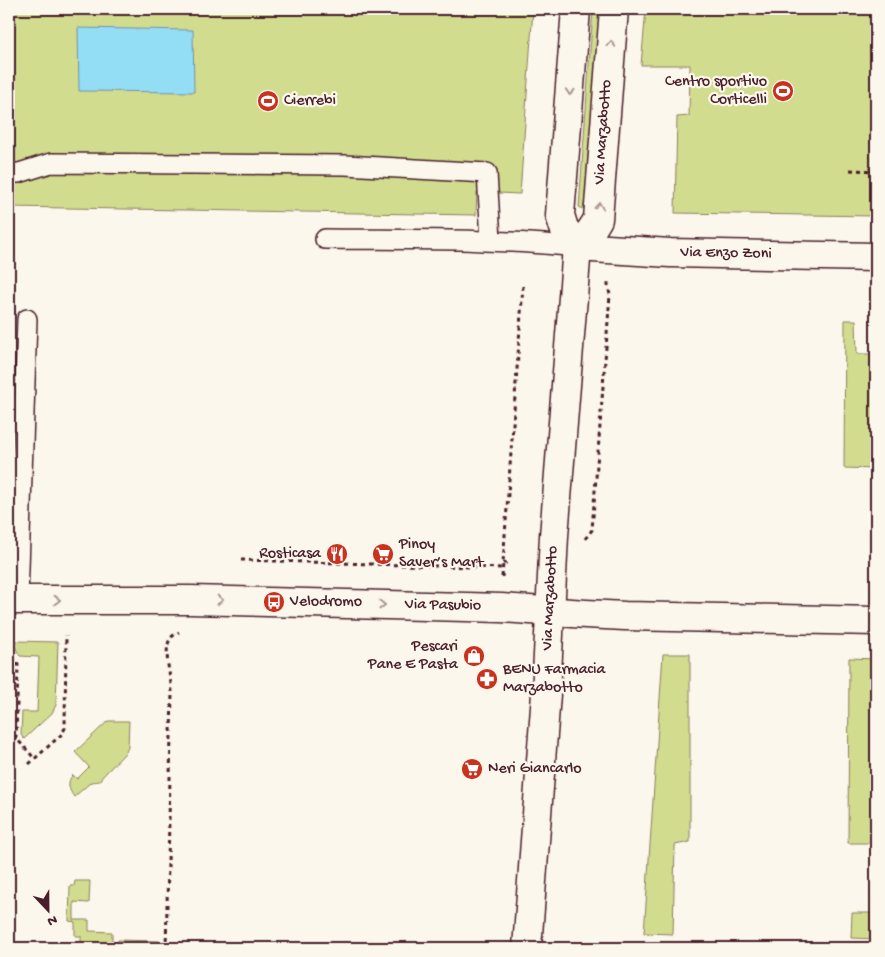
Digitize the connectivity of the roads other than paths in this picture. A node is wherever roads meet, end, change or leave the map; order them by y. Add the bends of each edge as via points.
1 (576, 9) edge
2 (614, 9) edge
3 (9, 173) edge
4 (325, 239) dead end
5 (491, 240) junction
6 (577, 247) junction
7 (876, 257) edge
8 (27, 319) dead end
9 (13, 600) edge
10 (551, 612) junction
11 (876, 621) edge
12 (527, 948) edge

1 -> 6 street via 560,215 564,228
6 -> 2 street, Via Marzabotto via 593,230 598,218
3 - 5 lane via 51,163 345,165 487,173
4 - 5 lane
5 - 6 lane
6 - 7 street, Via Enzo Zoni via 670,253
6 - 10 street, Via Marzabotto
8 - 9 lane
9 -> 10 street, Via Pasubio via 200,600
10 - 11 street, Via Pasubio
10 - 12 street, Via Marzabotto

